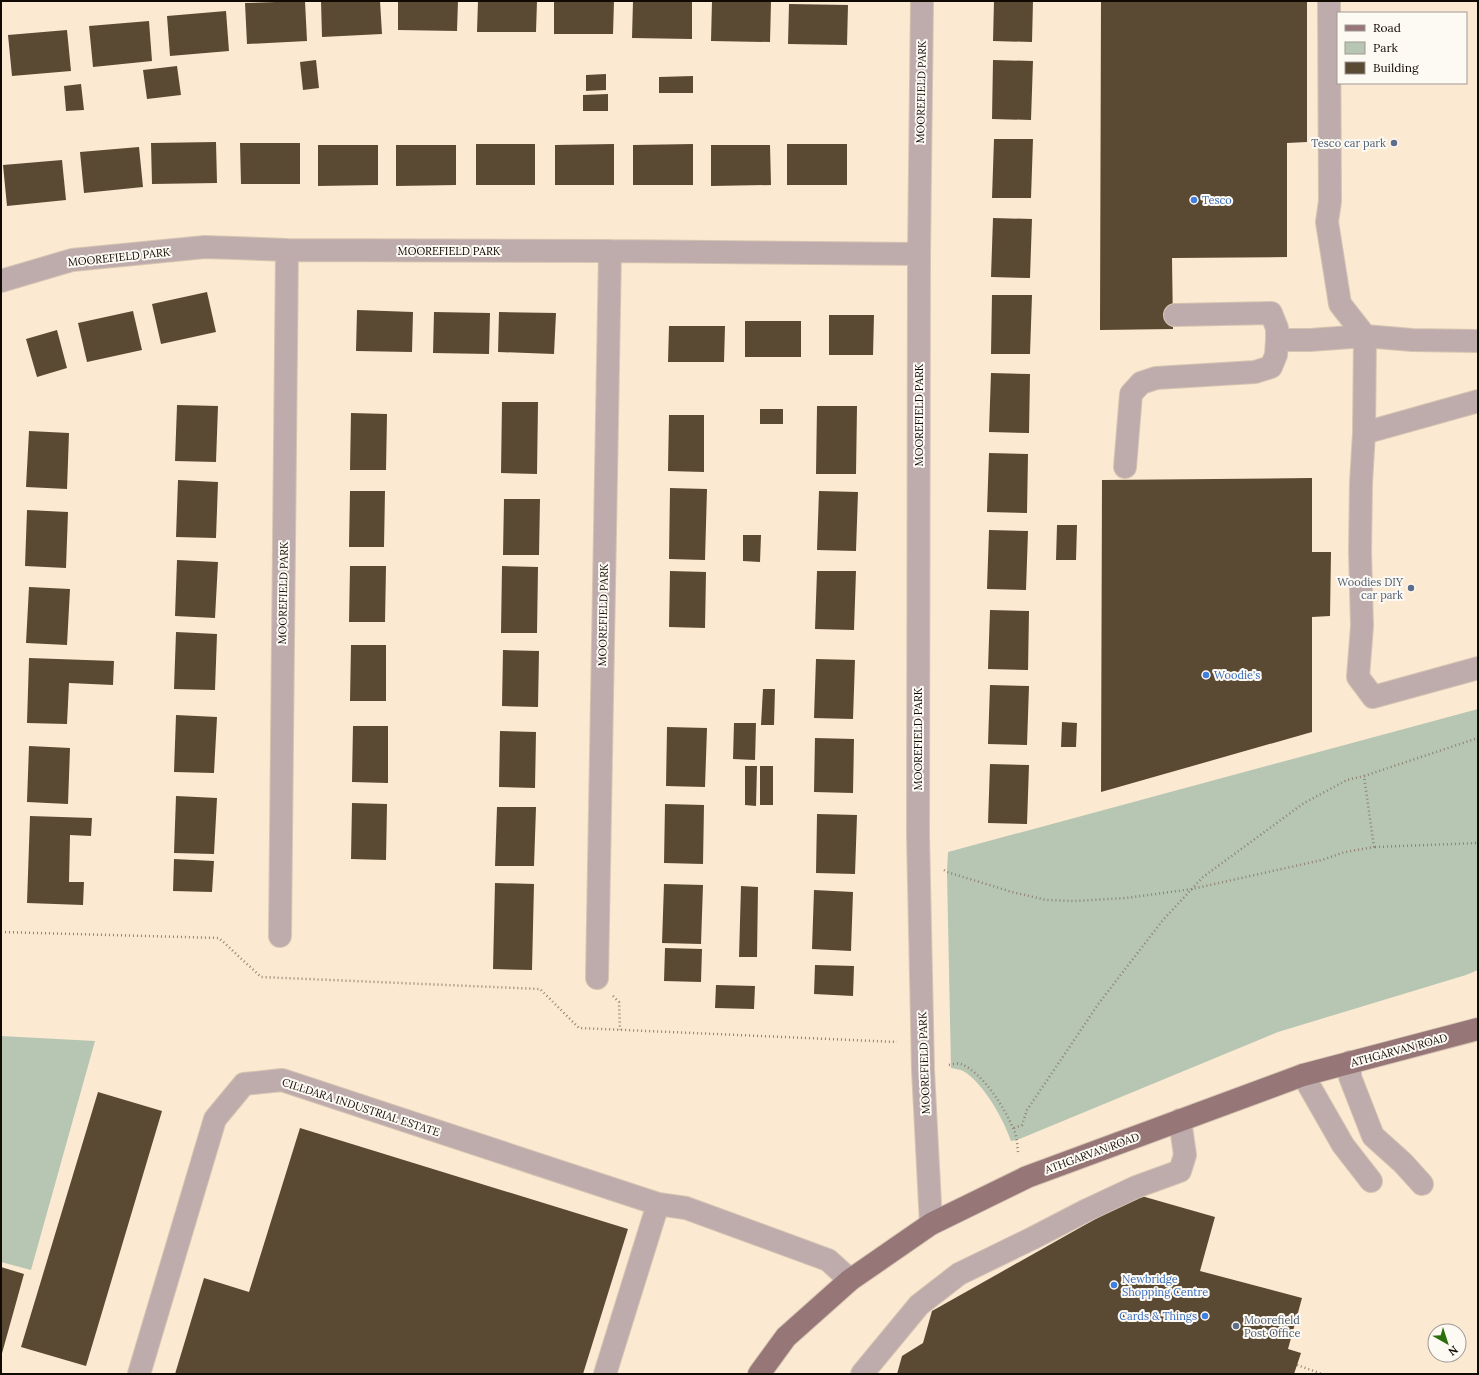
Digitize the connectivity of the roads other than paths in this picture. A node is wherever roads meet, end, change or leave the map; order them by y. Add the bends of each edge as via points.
1 (922, 1) edge
2 (1329, 1) edge
3 (287, 250) junction
4 (610, 251) junction
5 (919, 254) junction
6 (1, 281) edge
7 (1175, 315) dead end
8 (1365, 336) junction
9 (1277, 340) junction
10 (1478, 341) edge
11 (1478, 401) edge
12 (1364, 433) junction
13 (1126, 467) dead end
14 (1478, 668) edge
15 (280, 936) dead end
16 (597, 978) road end
17 (1478, 1029) edge
18 (1350, 1062) junction
19 (1303, 1075) junction
20 (1180, 1120) junction
21 (1371, 1181) dead end
22 (1422, 1184) dead end
23 (658, 1204) junction
24 (931, 1224) junction
25 (850, 1280) junction
26 (139, 1374) edge
27 (605, 1374) edge
28 (759, 1374) edge
29 (862, 1374) edge

1 - 5 street, MOOREFIELD PARK
2 - 8 street via 1330,201 1327,222 1340,304
3 - 4 street, MOOREFIELD PARK
3 - 6 street, MOOREFIELD PARK via 205,247 72,260
3 - 15 street, MOOREFIELD PARK
4 - 5 street, MOOREFIELD PARK
4 - 16 street, MOOREFIELD PARK
5 - 24 street, MOOREFIELD PARK via 918,866 923,1070
7 - 9 street via 1271,313 1277,328
8 - 9 street
8 - 10 street
8 - 12 street
9 - 13 street via 1276,355 1271,367 1261,371 1156,378 1141,383 1131,394
11 - 12 street
12 - 14 street via 1360,552 1362,626 1358,677 1373,697
17 - 18 main road, ATHGARVAN ROAD
18 - 19 main road, ATHGARVAN ROAD
18 - 22 street via 1350,1077 1373,1136
19 - 20 main road, ATHGARVAN ROAD
19 - 21 street via 1343,1145
20 - 24 main road, ATHGARVAN ROAD via 1027,1177
20 - 29 street via 1185,1155 1180,1171 1108,1200 960,1274 919,1305
23 - 25 street, CILLDARA INDUSTRIAL ESTATE via 686,1208 828,1260
23 - 26 street, CILLDARA INDUSTRIAL ESTATE via 282,1080 244,1084 215,1119
23 - 27 street
24 - 25 main road, ATHGARVAN ROAD
25 - 28 main road, ATHGARVAN ROAD via 786,1337

